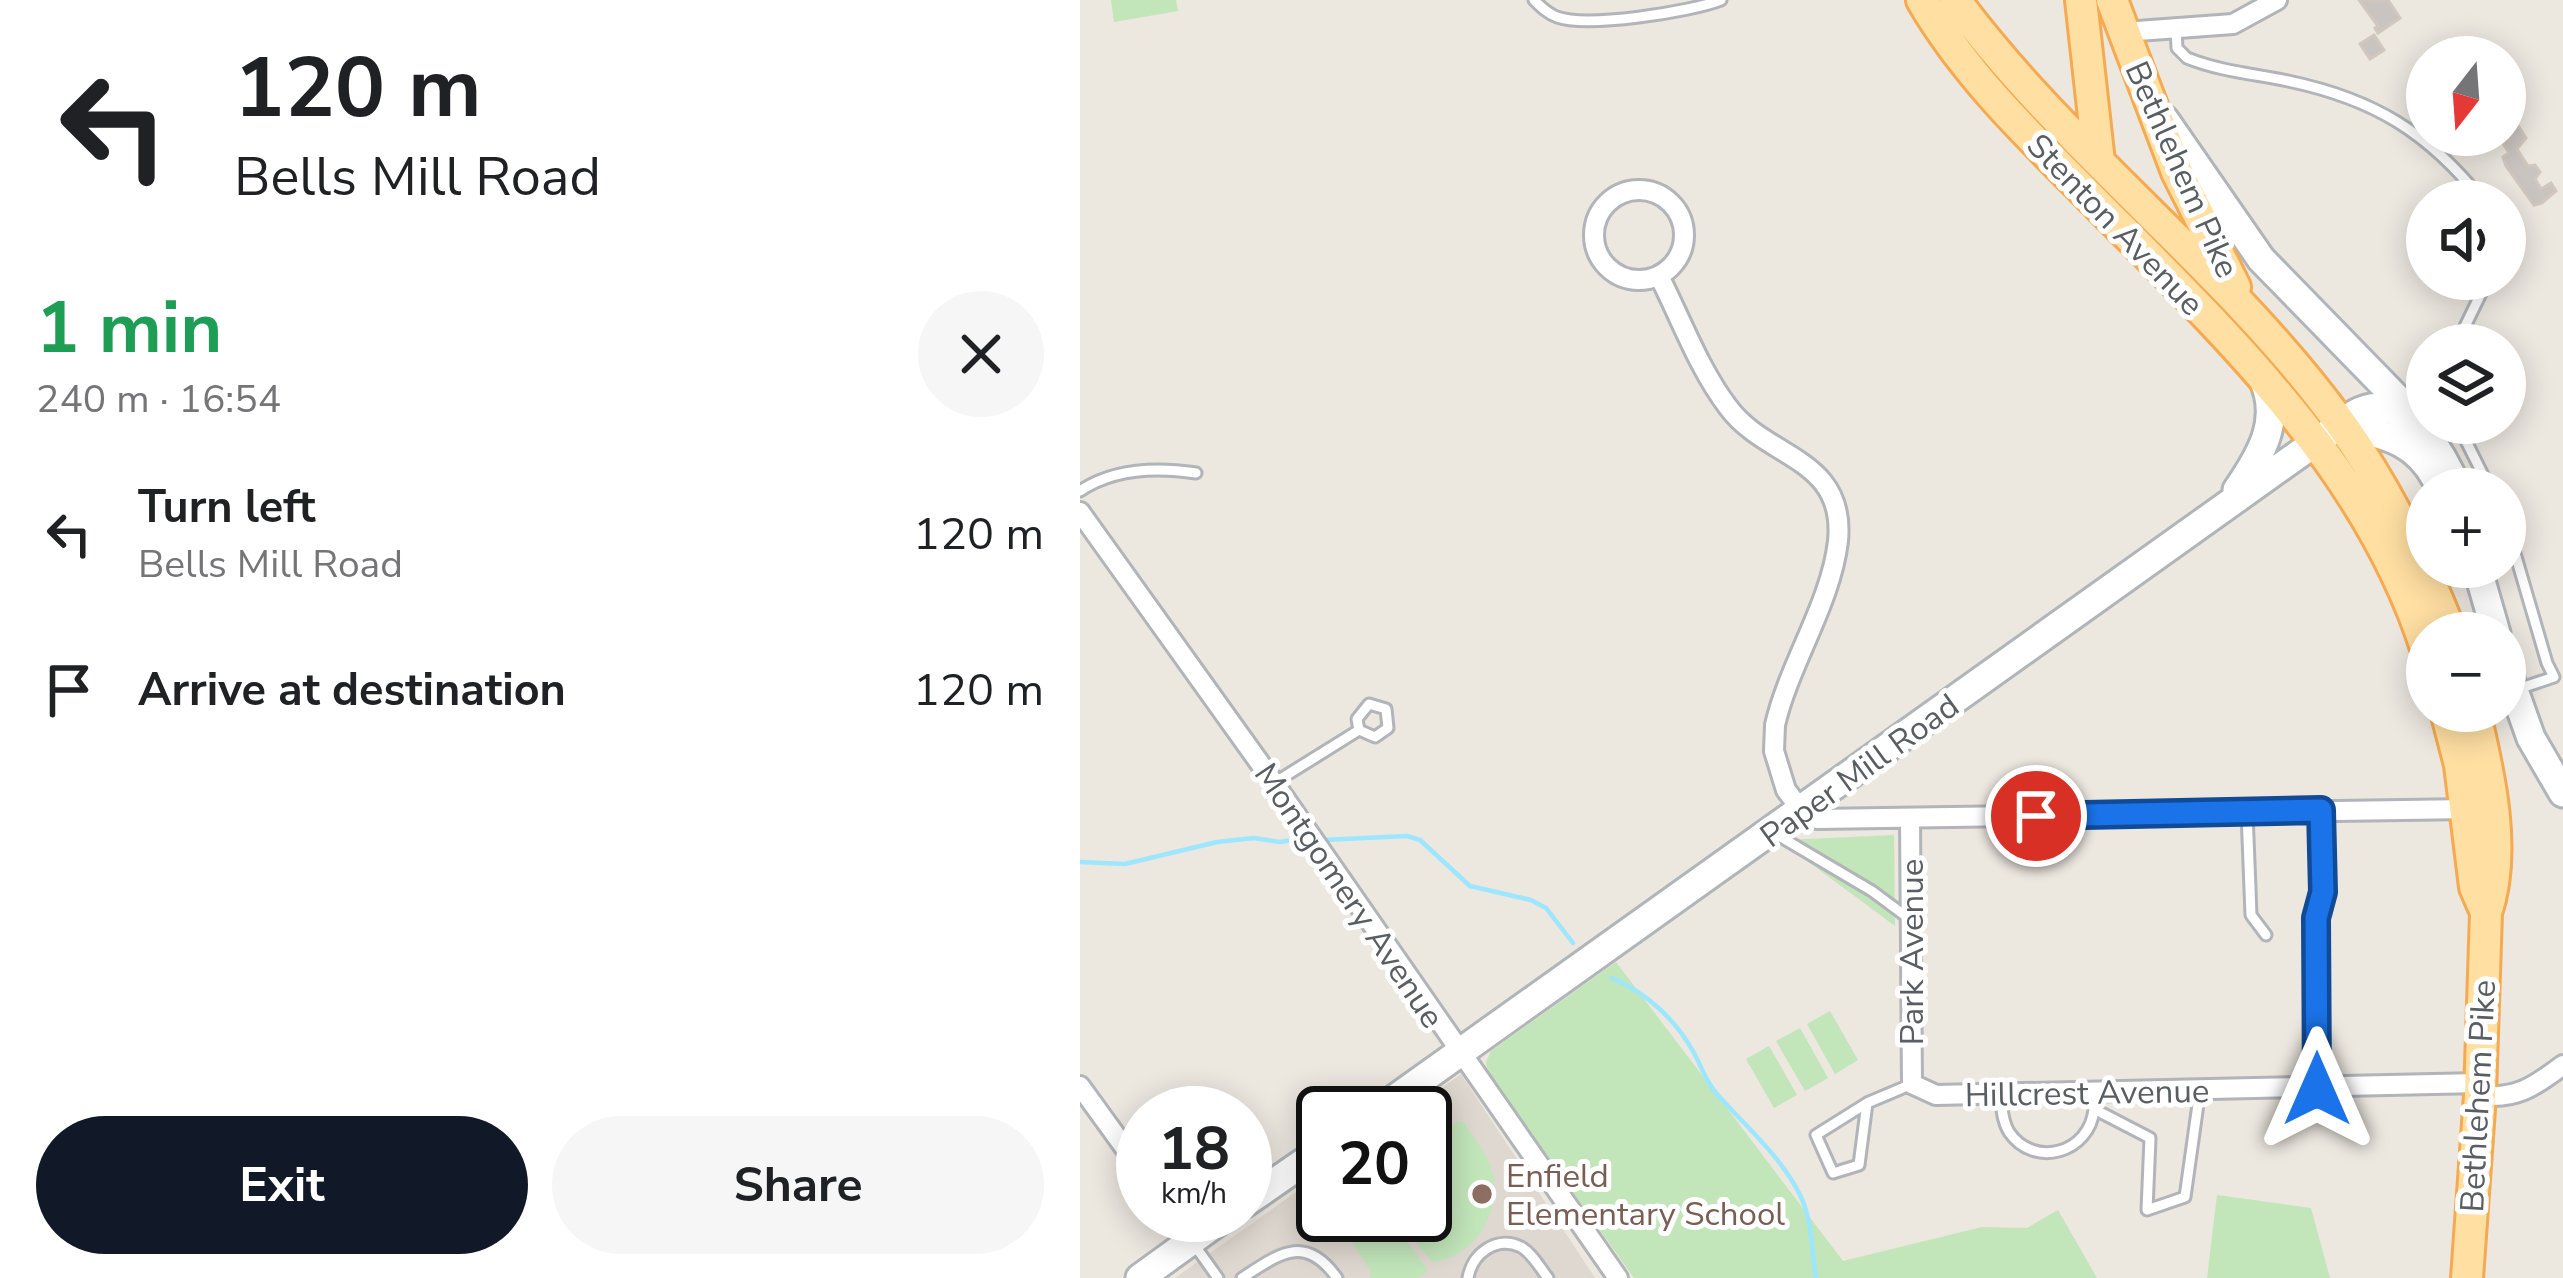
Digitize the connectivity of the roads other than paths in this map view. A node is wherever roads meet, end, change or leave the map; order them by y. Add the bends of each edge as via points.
1 (1534, 0) edge
2 (1721, 0) edge
3 (1922, 0) edge
4 (1955, 0) edge
5 (2081, 0) edge
6 (2113, 0) edge
7 (2276, 0) edge
8 (2176, 28) junction
9 (2124, 32) junction
10 (2144, 87) junction
11 (2099, 160) junction
12 (2465, 180) edge
13 (2127, 234) junction
14 (1659, 276) junction
15 (2264, 332) junction
16 (2260, 373) junction
17 (2406, 405) edge
18 (2406, 418) edge
19 (2329, 434) junction
20 (2429, 468) edge
21 (1196, 473) dead end
22 (1080, 491) edge
23 (2229, 502) junction
24 (1080, 512) edge
25 (2525, 588) edge
26 (2411, 612) edge
27 (2442, 612) edge
28 (2526, 678) edge
29 (2526, 727) edge
30 (1359, 730) dead end
31 (2452, 732) edge
32 (2475, 732) edge
33 (1274, 783) junction
34 (2563, 793) edge
35 (2479, 809) junction
36 (2321, 810) junction
37 (1802, 811) junction
38 (2247, 812) junction
39 (1910, 819) junction
40 (1772, 832) junction
41 (1911, 920) junction
42 (2266, 935) dead end
43 (1460, 1055) junction
44 (2563, 1065) edge
45 (1912, 1084) junction
46 (1080, 1086) edge
47 (1415, 1086) edge
48 (2317, 1089) junction
49 (2480, 1089) junction
50 (2200, 1090) junction
51 (2000, 1094) junction
52 (2095, 1101) junction
53 (1867, 1103) junction
54 (1116, 1136) edge
55 (1188, 1242) edge
56 (1192, 1242) edge
57 (2471, 1275) edge
58 (1140, 1278) edge
59 (1218, 1278) edge
60 (1242, 1278) edge
61 (1337, 1278) edge
62 (1468, 1278) edge
63 (1548, 1278) edge
64 (1618, 1278) edge

1 - 2 lane via 1552,15 1591,21
3 - 13 main road, Stenton Avenue via 1992,94
4 - 11 main road, Stenton Avenue
5 - 11 main road, Bethlehem Pike
6 - 9 main road, Bethlehem Pike
7 - 8 street via 2233,24
8 - 9 street
8 - 12 lane via 2187,58 2326,91 2406,126
9 - 10 main road, Bethlehem Pike
10 - 15 main road, Bethlehem Pike via 2218,256
10 - 17 main road via 2254,250
11 - 13 main road, Bethlehem Pike
11 - 15 main road, Stenton Avenue
13 - 16 main road, Stenton Avenue
14 - 14 street via 1681,254 1683,223 1660,194 1617,194 1596,218 1602,262 1628,279
14 - 37 street via 1728,409 1812,469 1836,511 1835,556 1775,725 1780,773
15 - 19 main road, Stenton Avenue
16 - 19 main road, Stenton Avenue
16 - 23 main road via 2270,396 2267,439
18 - 19 main road via 2365,408
19 - 20 main road via 2384,433
19 - 23 main road, Paper Mill Road
19 - 26 main road
19 - 27 main road via 2410,539
21 - 22 lane via 1166,468 1101,477
23 - 37 main road, Paper Mill Road
24 - 33 street, Montgomery Avenue
25 - 28 lane via 2554,677
29 - 34 main road
30 - 33 lane
31 - 35 main road, Bethlehem Pike
32 - 35 main road, Bethlehem Pike
33 - 43 street, Montgomery Avenue
35 - 36 street
35 - 49 main road, Bethlehem Pike via 2495,886 2486,913
36 - 38 street
36 - 48 lane
37 - 39 street via 1816,819
37 - 40 main road, Paper Mill Road
38 - 39 street
38 - 42 lane via 2251,915
39 - 41 street, Park Avenue
40 - 41 lane
40 - 43 main road, Paper Mill Road
41 - 45 street, Park Avenue
43 - 47 main road, Paper Mill Road
43 - 64 street, Montgomery Avenue
44 - 49 street, Hillcrest Avenue via 2521,1093
45 - 51 street, Hillcrest Avenue via 1936,1095
45 - 53 lane
46 - 54 street
48 - 49 street, Hillcrest Avenue
48 - 50 street, Hillcrest Avenue
49 - 57 main road, Bethlehem Pike
50 - 52 street, Hillcrest Avenue
50 - 52 lane via 2185,1197 2147,1210 2150,1138
51 - 52 street, Hillcrest Avenue
51 - 52 lane via 2011,1135 2050,1154 2087,1133
53 - 53 lane via 1859,1165 1833,1173 1816,1135
55 - 58 main road
56 - 59 lane
60 - 61 lane via 1302,1251
62 - 63 lane via 1478,1255 1497,1244 1518,1246

